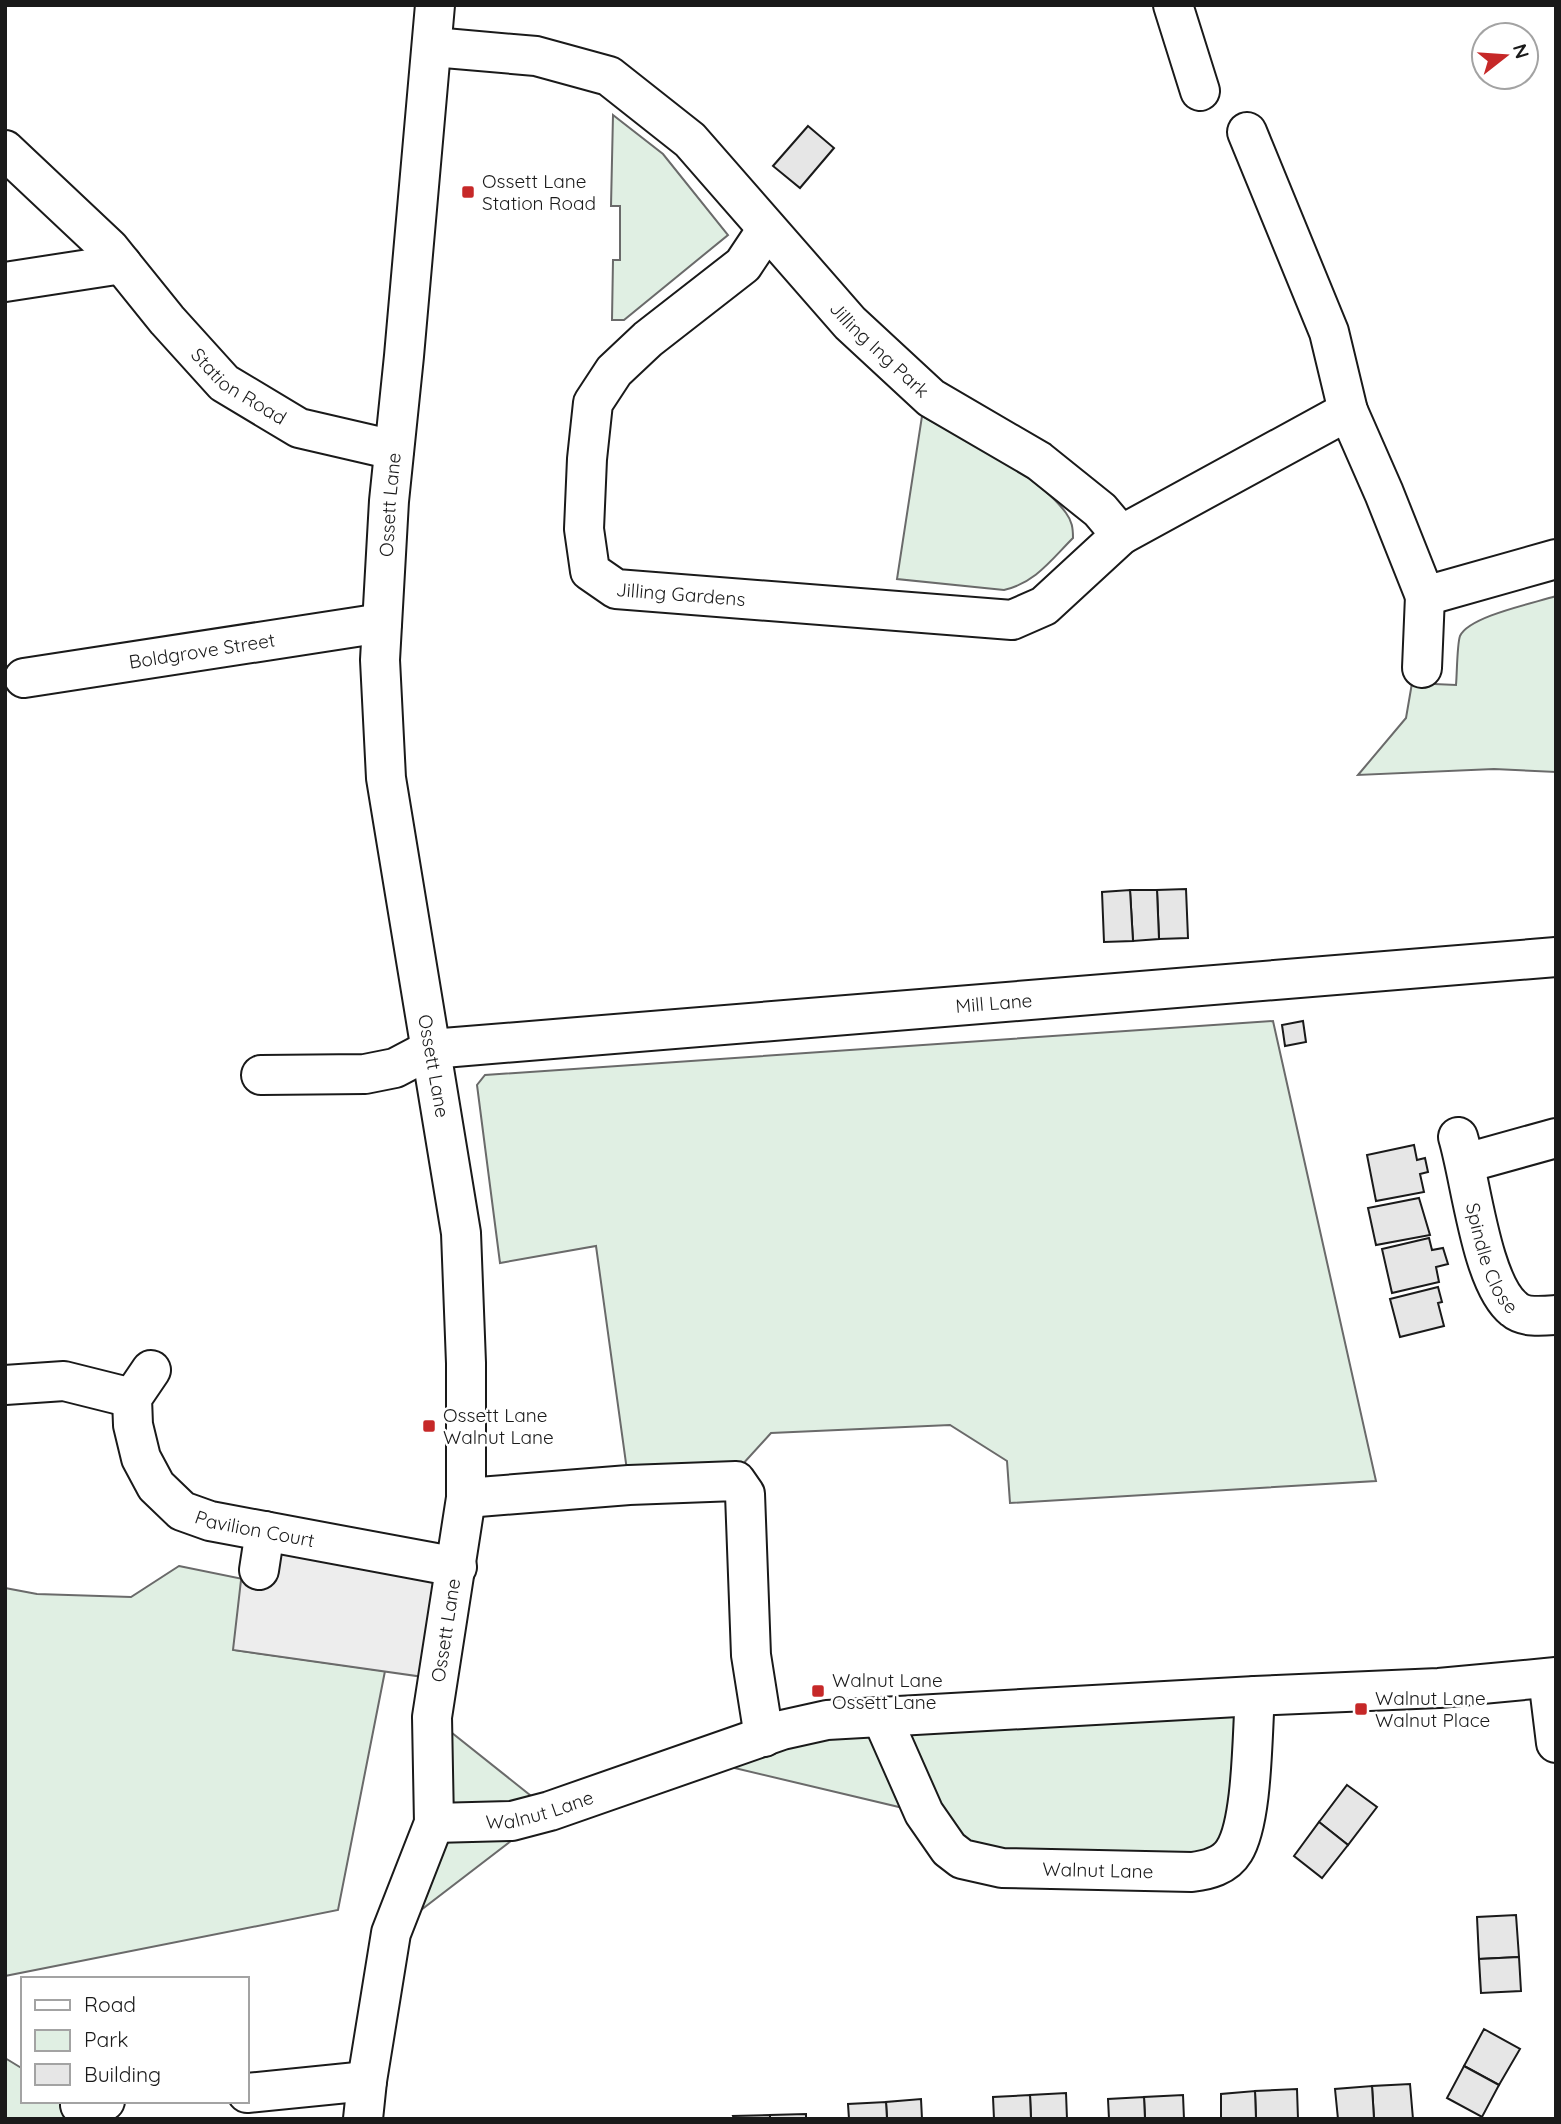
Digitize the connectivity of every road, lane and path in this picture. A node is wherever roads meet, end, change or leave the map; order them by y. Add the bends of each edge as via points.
1 (435, 5) edge
2 (1173, 5) edge
3 (433, 47) junction
4 (1200, 91) dead end
5 (1247, 132) dead end
6 (5, 150) edge
7 (767, 229) junction
8 (122, 264) junction
9 (5, 282) edge
10 (1348, 411) junction
11 (394, 450) junction
12 (1121, 535) junction
13 (1556, 559) edge
14 (1425, 596) junction
15 (382, 623) junction
16 (1422, 668) dead end
17 (24, 678) dead end
18 (1556, 957) edge
19 (431, 1049) junction
20 (261, 1075) dead end
21 (1542, 1142) edge
22 (1556, 1315) edge
23 (5, 1385) edge
24 (466, 1498) junction
25 (265, 1531) junction
26 (457, 1567) junction
27 (260, 1570) dead end
28 (1552, 1678) edge
29 (1255, 1696) junction
30 (882, 1718) junction
31 (764, 1737) junction
32 (1556, 1743) edge
33 (434, 1823) junction
34 (367, 2081) junction
35 (248, 2093) edge
36 (363, 2119) edge

1 - 3 street, Ossett Lane
2 - 4 street
3 - 7 street, Jilling Ing Park via 536,56 609,76 690,140
3 - 11 street, Ossett Lane
5 - 10 street via 1329,332
6 - 8 street, Station Road
7 - 12 street, Jilling Ing Park via 850,323 931,398 1039,461 1100,510
7 - 12 street, Jilling Gardens via 743,265 614,371 593,403 584,529 590,571 616,589 1012,620 1044,607
8 - 9 street
8 - 11 street, Station Road via 224,383 299,428
10 - 12 street
10 - 14 street
11 - 15 street, Ossett Lane
13 - 14 street
14 - 16 street
15 - 17 street, Boldgrove Street
15 - 19 street, Ossett Lane via 386,778
18 - 19 street, Mill Lane
19 - 20 street via 382,1072
19 - 24 street, Ossett Lane via 461,1233
21 - 22 street, Spindle Close via 1462,1150 1488,1266 1501,1294 1516,1311 1540,1317
23 - 25 street, Pavilion Court via 64,1381 142,1384 132,1425 141,1458 156,1486 182,1511
24 - 26 street, Ossett Lane
24 - 31 street via 736,1481 745,1494 751,1655
25 - 26 street, Pavilion Court
25 - 27 street
26 - 33 street, Ossett Lane via 432,1717
28 - 29 street, Walnut Lane
28 - 32 street
29 - 30 street, Walnut Lane
29 - 30 street, Walnut Lane via 1247,1812 1241,1834 1222,1864 1192,1872 1002,1868 962,1858 949,1849 924,1812
30 - 31 street, Walnut Lane via 827,1720
31 - 33 street, Walnut Lane via 512,1821
33 - 34 street, Ossett Lane via 391,1933
34 - 35 street
34 - 36 street, Ossett Lane

